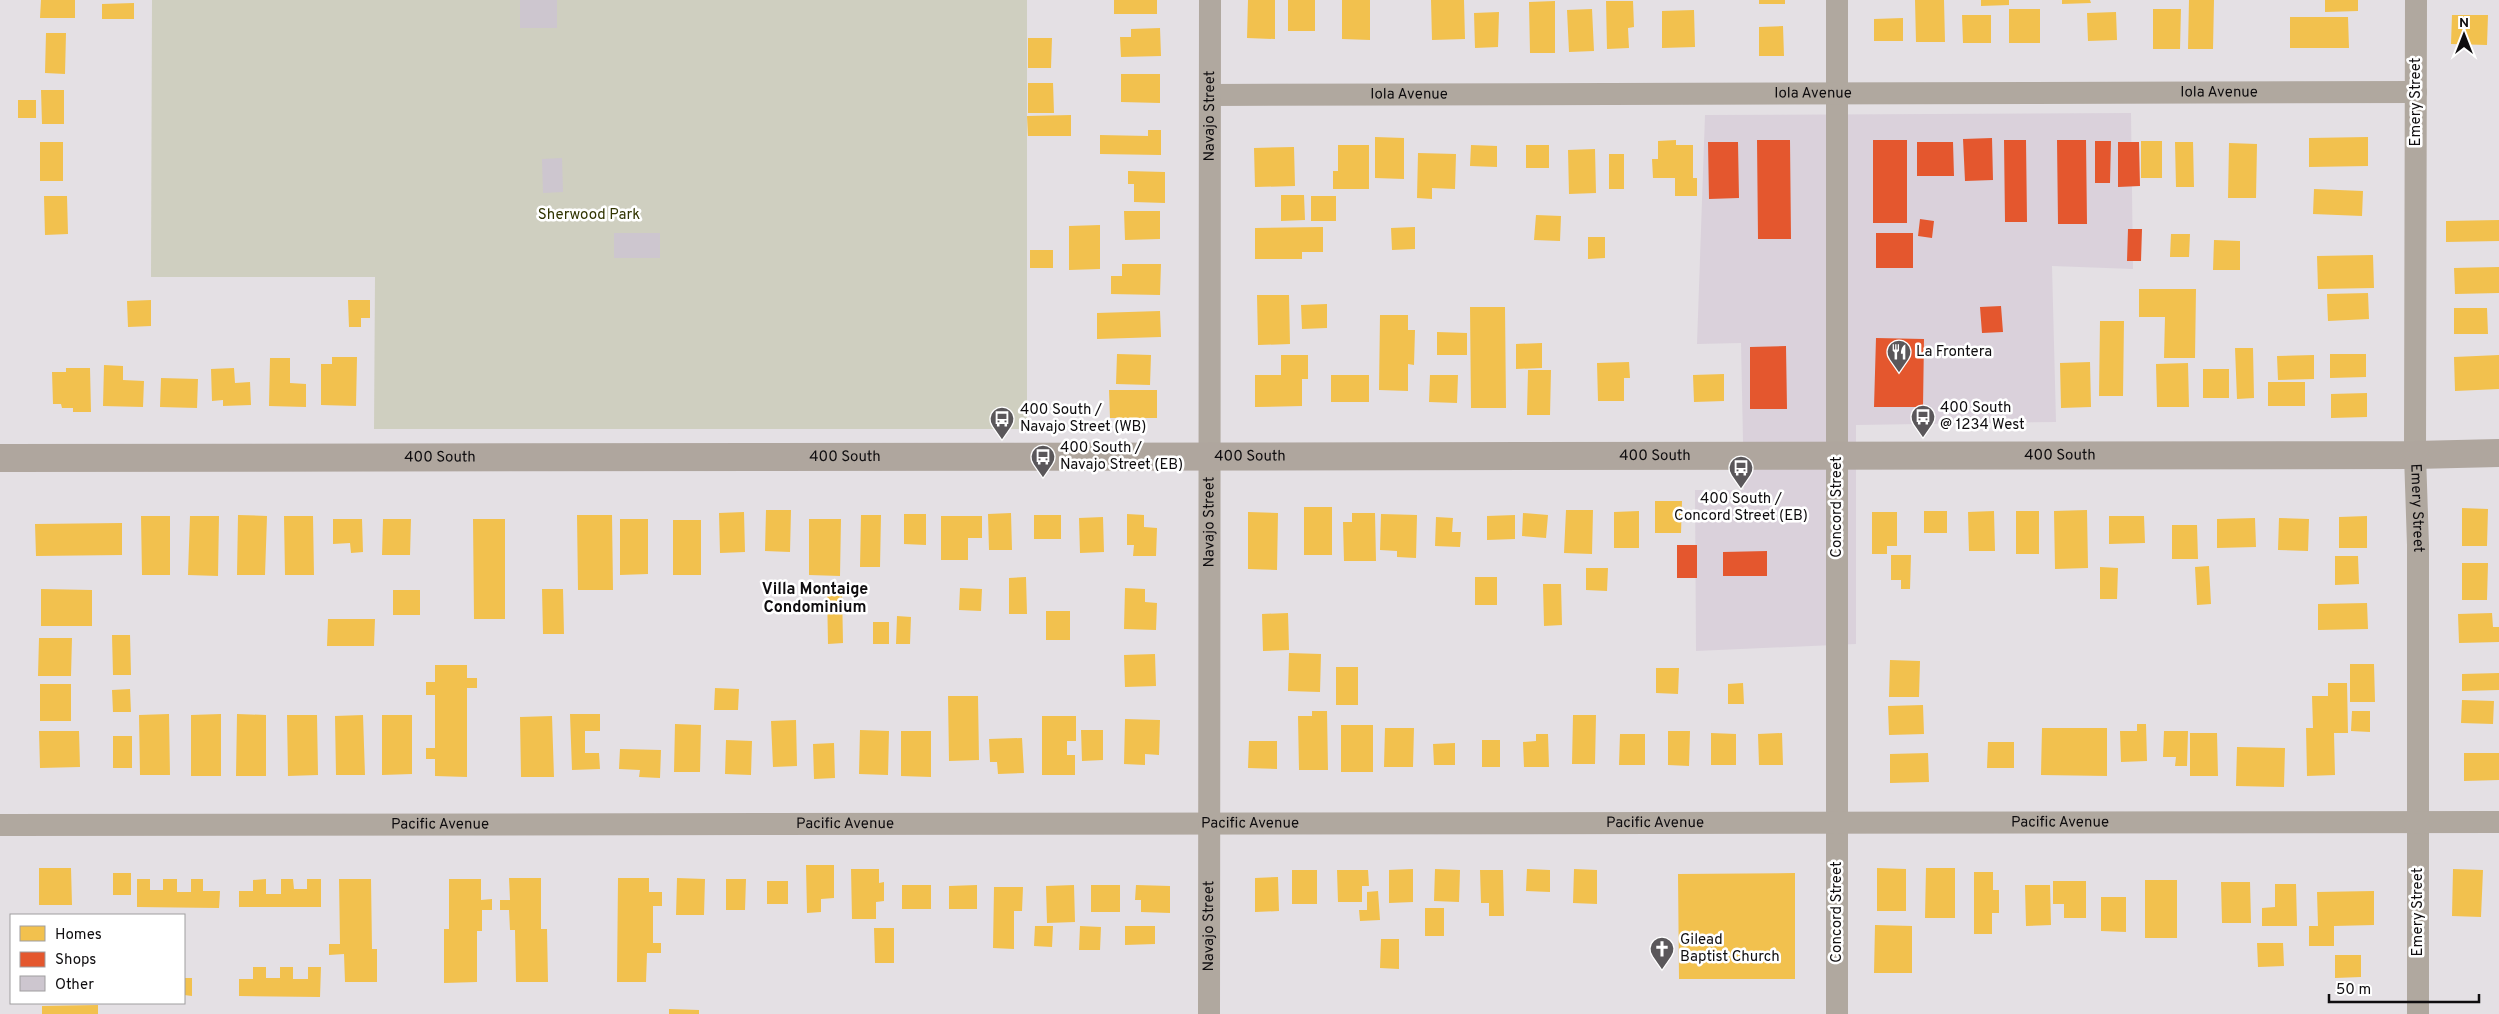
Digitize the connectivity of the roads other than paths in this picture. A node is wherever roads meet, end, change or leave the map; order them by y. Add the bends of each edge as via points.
1 (1210, 0) edge
2 (1837, 0) edge
3 (2416, 0) edge
4 (2416, 92) junction
5 (1837, 93) junction
6 (1210, 95) junction
7 (2499, 453) edge
8 (2415, 456) junction
9 (1837, 457) junction
10 (0, 458) edge
11 (1211, 458) junction
12 (2418, 822) junction
13 (2499, 822) edge
14 (1211, 823) junction
15 (1837, 823) junction
16 (0, 825) edge
17 (1209, 1014) edge
18 (1837, 1014) edge
19 (2418, 1014) edge

1 - 6 street, Navajo Street
2 - 5 street, Concord Street
3 - 4 street, Emery Street
4 - 5 street, Iola Avenue
4 - 8 street, Emery Street
5 - 6 street, Iola Avenue
5 - 9 street, Concord Street
6 - 11 street, Navajo Street
7 - 8 main road, 400 South
8 - 9 main road, 400 South
8 - 12 street, Emery Street
9 - 11 main road, 400 South
9 - 15 street, Concord Street
10 - 11 main road, 400 South
11 - 14 street, Navajo Street
12 - 13 street, Pacific Avenue
12 - 15 street, Pacific Avenue
12 - 19 street, Emery Street
14 - 15 street, Pacific Avenue
14 - 16 street, Pacific Avenue
14 - 17 street, Navajo Street
15 - 18 street, Concord Street

